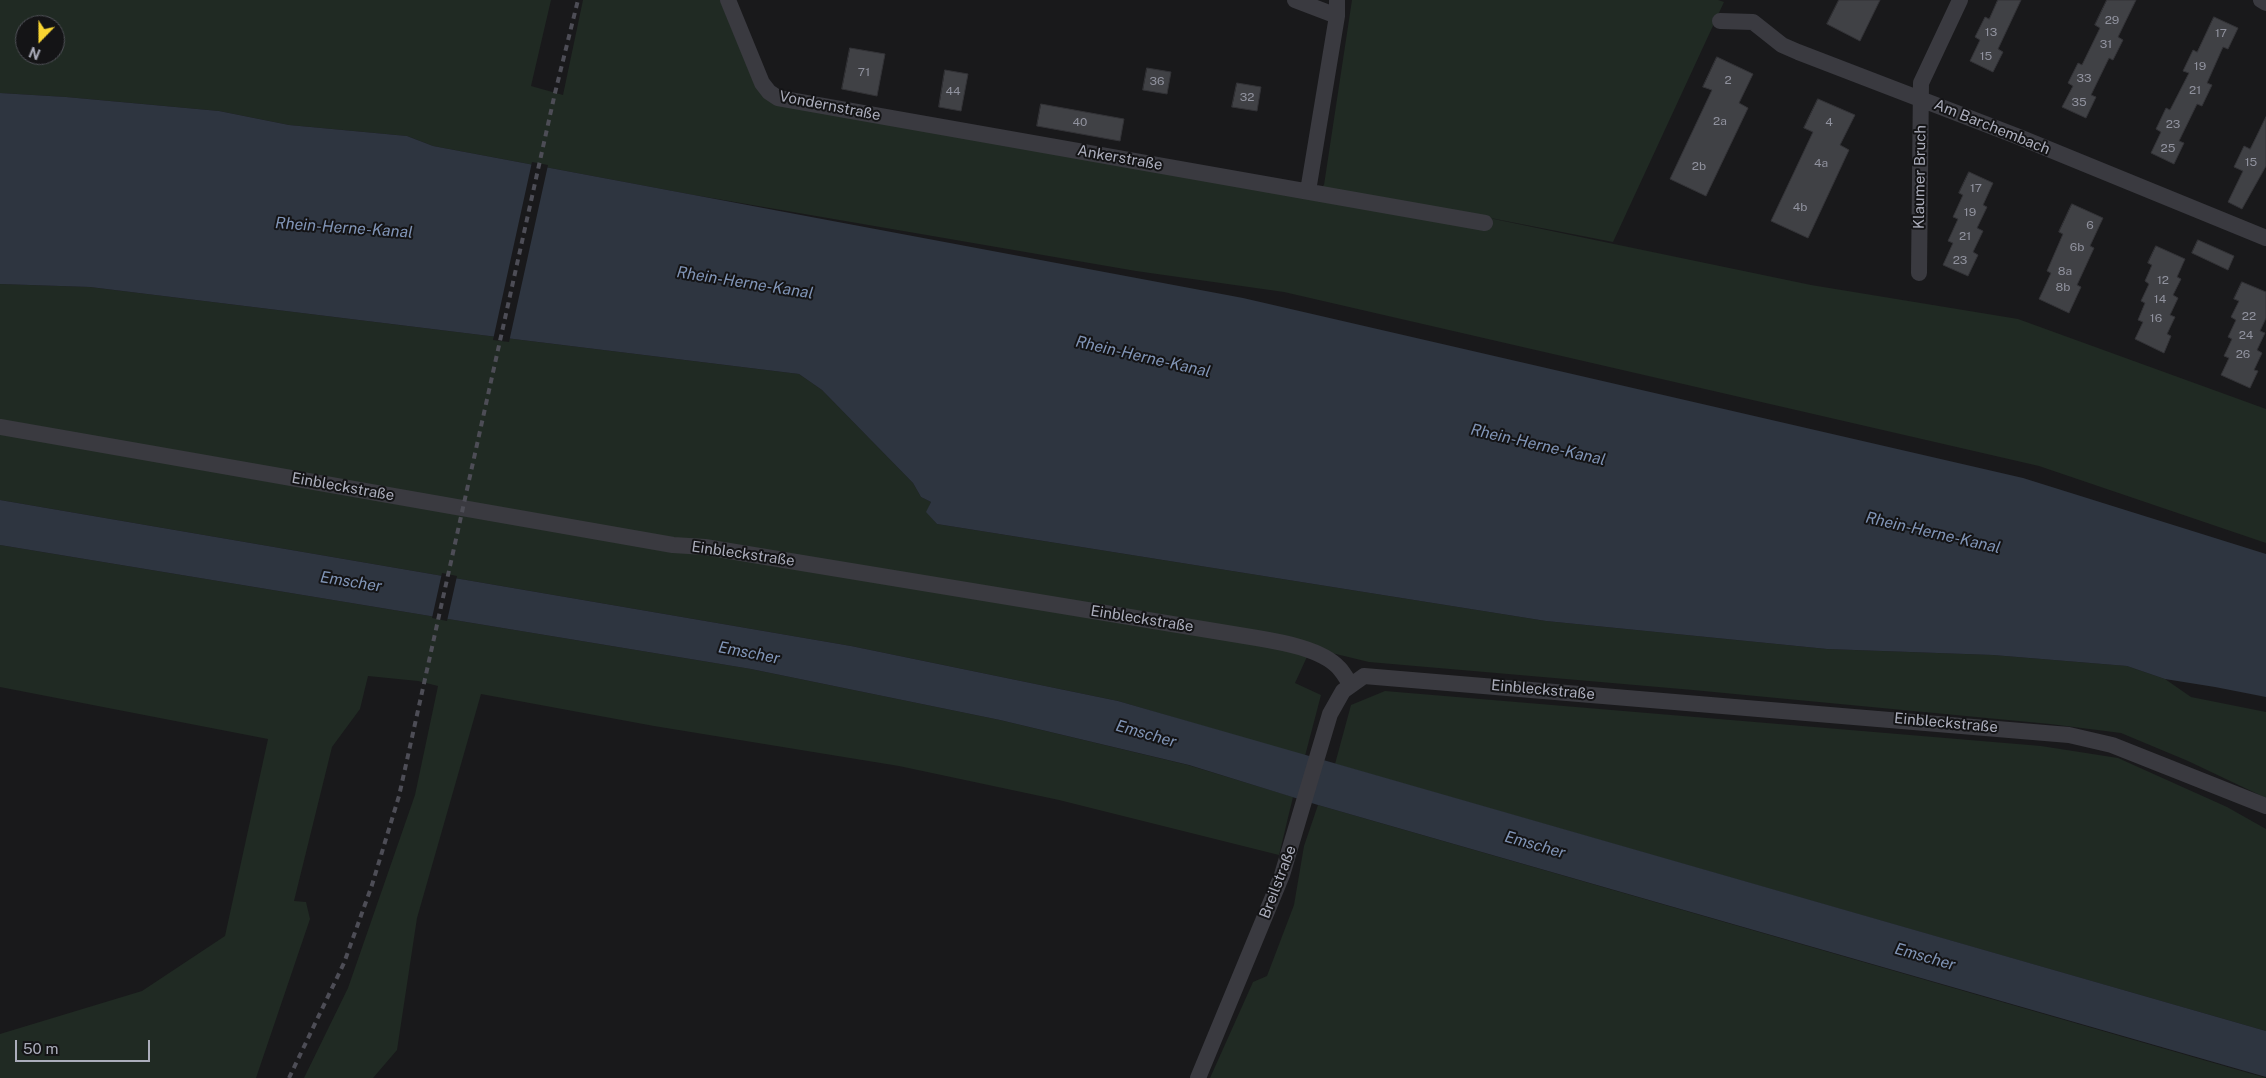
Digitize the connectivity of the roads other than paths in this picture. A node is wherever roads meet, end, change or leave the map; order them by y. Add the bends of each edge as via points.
1 (728, 0) edge
2 (1295, 0) edge
3 (1960, 0) edge
4 (2261, 0) edge
5 (2266, 3) edge
6 (1337, 8) edge
7 (1720, 21) dead end
8 (1921, 99) junction
9 (932, 125) joint
10 (1308, 191) junction
11 (1485, 223) dead end
12 (2266, 238) edge
13 (1919, 273) dead end
14 (0, 427) edge
15 (1350, 684) junction
16 (2266, 806) edge
17 (1198, 1078) edge

1 - 9 street, Vondernstraße via 768,92 778,98
2 - 6 street
3 - 8 street, Klaumer Bruch via 1922,83
4 - 5 street
6 - 10 street
7 - 8 street, Am Barchembach via 1753,22 1782,45
8 - 12 street, Am Barchembach
8 - 13 street, Klaumer Bruch
9 - 10 street, Ankerstraße
10 - 11 street, Ankerstraße
14 - 15 street, Einbleckstraße via 663,543 705,547 1257,638 1321,656 1339,668
15 - 16 street, Einbleckstraße via 1364,676 1380,676 2069,735 2112,745
15 - 17 street, Breilstraße via 1336,701 1282,875

